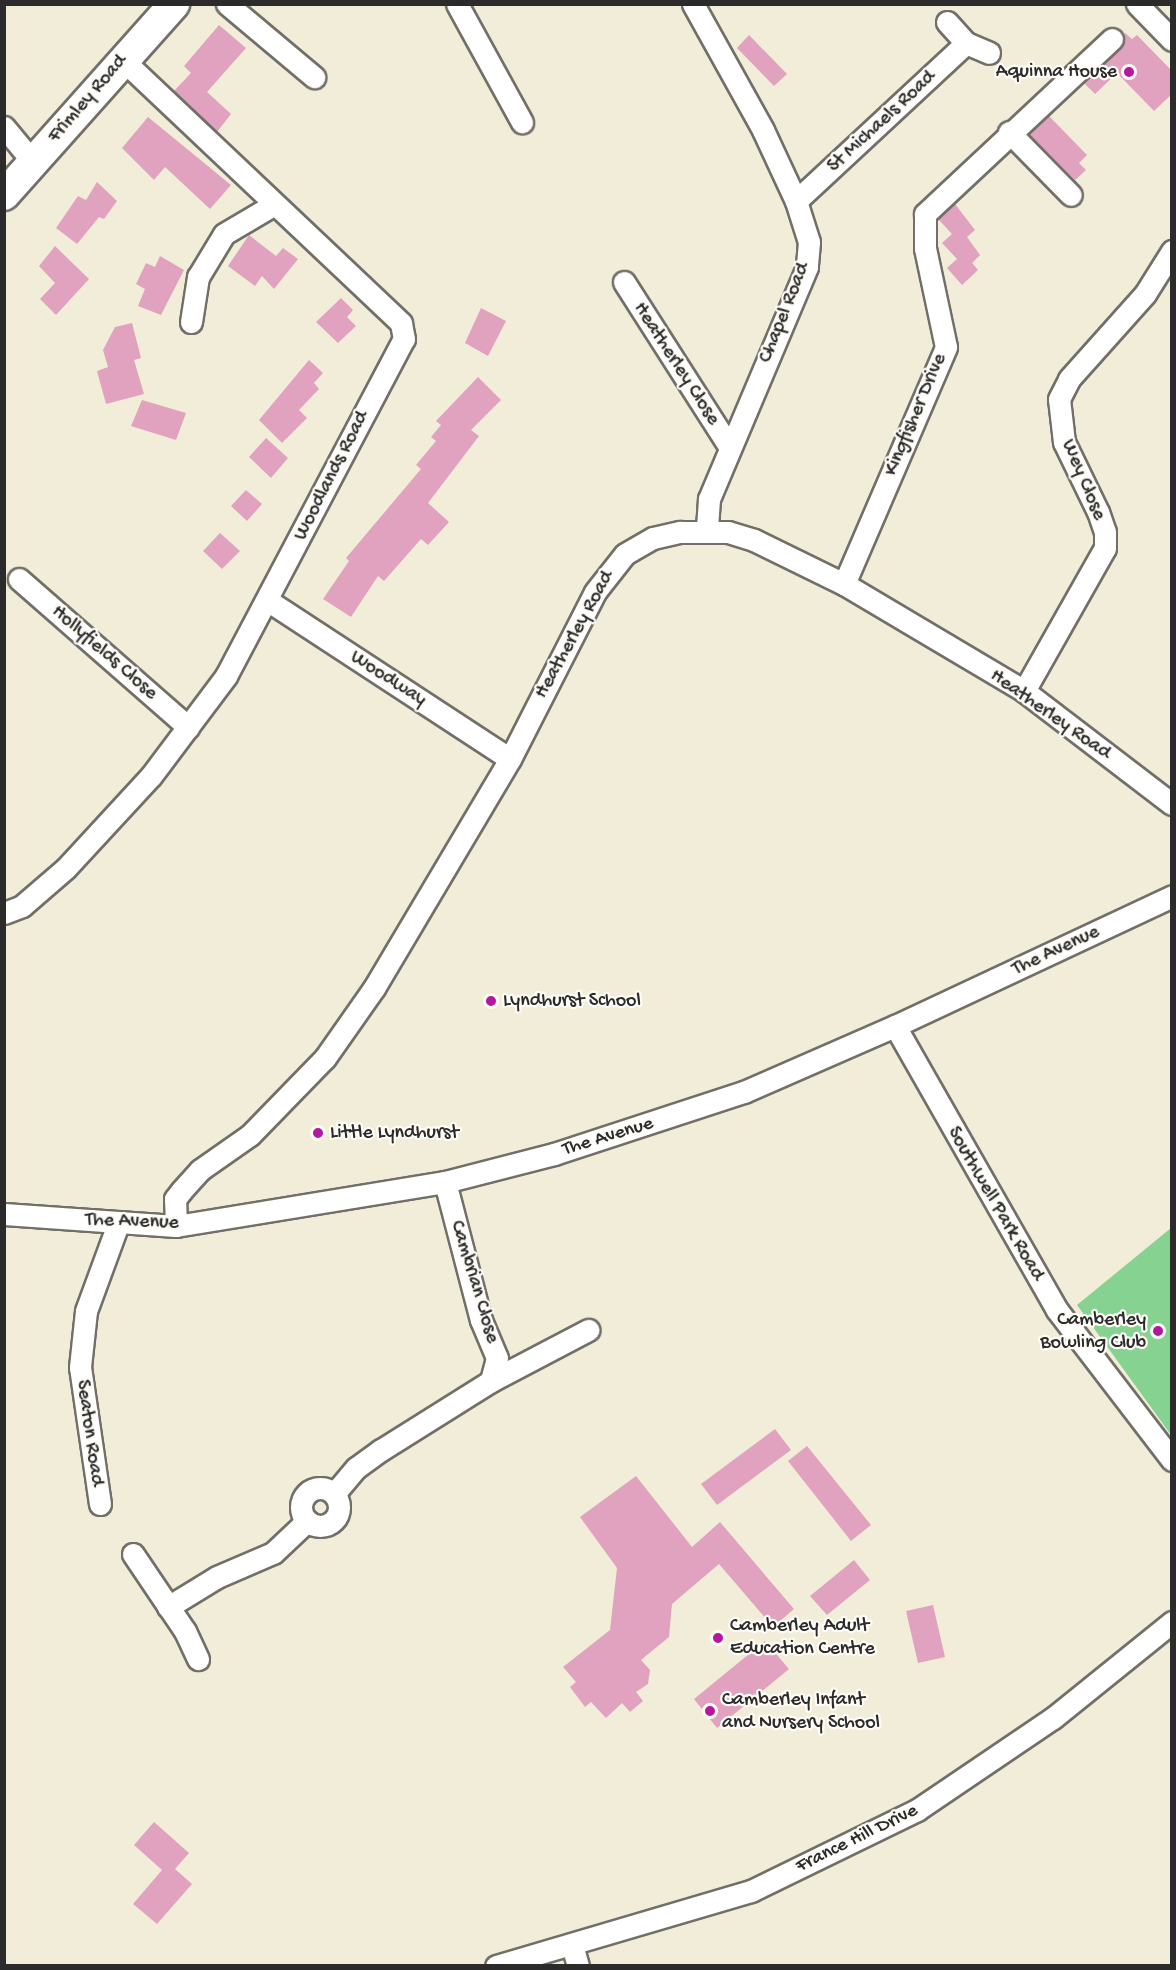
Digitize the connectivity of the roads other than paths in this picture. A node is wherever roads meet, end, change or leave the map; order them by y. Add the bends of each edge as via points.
1 (174, 4) edge
2 (227, 4) edge
3 (457, 4) edge
4 (693, 4) edge
5 (1137, 4) edge
6 (947, 22) dead end
7 (1112, 39) dead end
8 (1172, 40) edge
9 (966, 43) junction
10 (989, 53) dead end
11 (123, 60) junction
12 (314, 77) dead end
13 (522, 122) dead end
14 (4, 127) edge
15 (1009, 132) junction
16 (33, 162) junction
17 (4, 195) edge
18 (1071, 195) dead end
19 (796, 201) junction
20 (275, 204) junction
21 (1172, 251) edge
22 (624, 282) dead end
23 (190, 322) dead end
24 (729, 446) junction
25 (707, 530) junction
26 (19, 579) dead end
27 (844, 584) junction
28 (267, 600) junction
29 (1024, 691) junction
30 (188, 727) junction
31 (510, 759) junction
32 (1172, 804) edge
33 (1172, 896) edge
34 (4, 913) edge
35 (895, 1026) junction
36 (446, 1182) junction
37 (4, 1214) edge
38 (118, 1224) junction
39 (176, 1226) junction
40 (588, 1330) dead end
41 (490, 1381) junction
42 (1172, 1460) edge
43 (100, 1503) dead end
44 (133, 1554) dead end
45 (168, 1607) junction
46 (1172, 1622) edge
47 (198, 1659) dead end
48 (572, 1945) junction
49 (496, 1965) edge
50 (578, 1965) edge

1 - 11 main road, Frimley Road
2 - 12 street
3 - 13 street
4 - 19 street, Chapel Road via 763,130
5 - 8 street
6 - 9 street
7 - 15 street, Kingfisher Drive
9 - 10 street
9 - 19 street, St Michaels Road
11 - 16 main road, Frimley Road
11 - 20 street, Woodlands Road
14 - 16 street
15 - 18 street
15 - 27 street, Kingfisher Drive via 925,214 925,248 946,347
16 - 17 main road, Frimley Road
19 - 24 street, Chapel Road via 808,242 807,267
20 - 23 street via 224,234 198,277
20 - 28 street, Woodlands Road via 400,323 404,332
21 - 29 street, Wey Close via 1145,294 1069,379 1059,399 1064,442 1098,512 1105,532 1105,548
22 - 24 street, Heatherley Close
24 - 25 street, Chapel Road via 709,498
25 - 27 street, Heatherley Road via 754,540
25 - 31 street, Heatherley Road via 652,538 612,567 579,620
26 - 30 street, Hollyfields Close
27 - 29 street, Heatherley Road
28 - 30 street, Woodlands Road via 226,676
28 - 31 street, Woodway
29 - 32 street, Heatherley Road
30 - 34 street, Woodlands Road via 151,776 66,868 22,906
31 - 39 street, Heatherley Road via 416,921 325,1058 250,1135 200,1170 182,1190 174,1209
33 - 35 street, The Avenue
35 - 36 street, The Avenue via 744,1092 554,1154
35 - 42 street, Southwell Park Road via 1057,1310
36 - 39 street, The Avenue
36 - 41 street, Cambrian Close via 481,1320 497,1358
37 - 38 street, The Avenue
38 - 39 street, The Avenue
38 - 43 street, Seaton Road via 86,1311 80,1367
40 - 41 street
41 - 45 street via 356,1468 334,1494 322,1488 309,1491 301,1503 307,1521 273,1553 217,1577
44 - 45 street
45 - 47 street
46 - 48 street, France Hill Drive via 1053,1718 917,1810 751,1891
48 - 49 street, France Hill Drive
48 - 50 street

